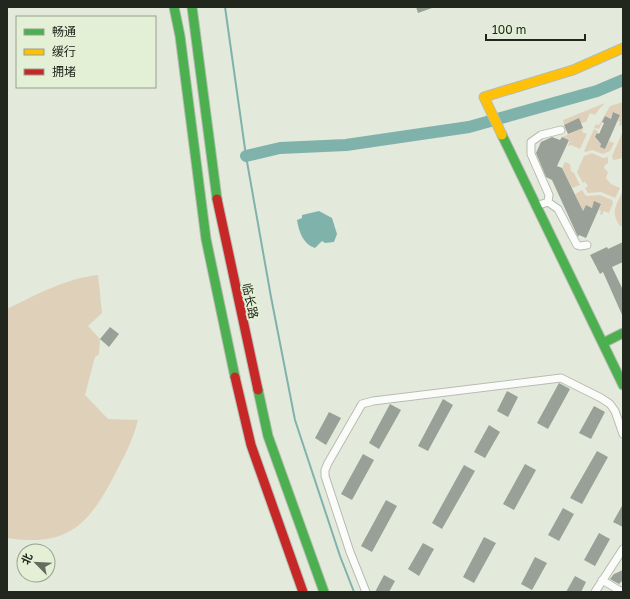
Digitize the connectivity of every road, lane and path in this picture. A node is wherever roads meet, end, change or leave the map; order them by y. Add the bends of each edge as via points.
1 (174, 7) edge
2 (192, 7) edge
3 (623, 48) edge
4 (561, 130) dead end
5 (548, 202) junction
6 (536, 206) junction
7 (587, 245) dead end
8 (623, 334) edge
9 (623, 340) edge
10 (604, 346) junction
11 (623, 386) edge
12 (623, 434) edge
13 (623, 549) edge
14 (602, 580) junction
15 (304, 592) edge
16 (324, 592) edge
17 (366, 592) edge
18 (595, 592) edge
19 (622, 592) edge

1 - 15 main road via 206,239 223,327 251,445
2 - 16 main road, 临长路 via 219,213 268,436
3 - 6 main road via 572,70 484,96
4 - 5 street via 541,135 531,142 529,148 550,195
5 - 6 street
5 - 7 street via 558,209 577,245
6 - 10 main road
8 - 10 main road
9 - 10 main road
10 - 11 main road
12 - 17 street via 610,404 561,378 362,404 328,463 325,476
13 - 14 street
14 - 18 street
14 - 19 street

